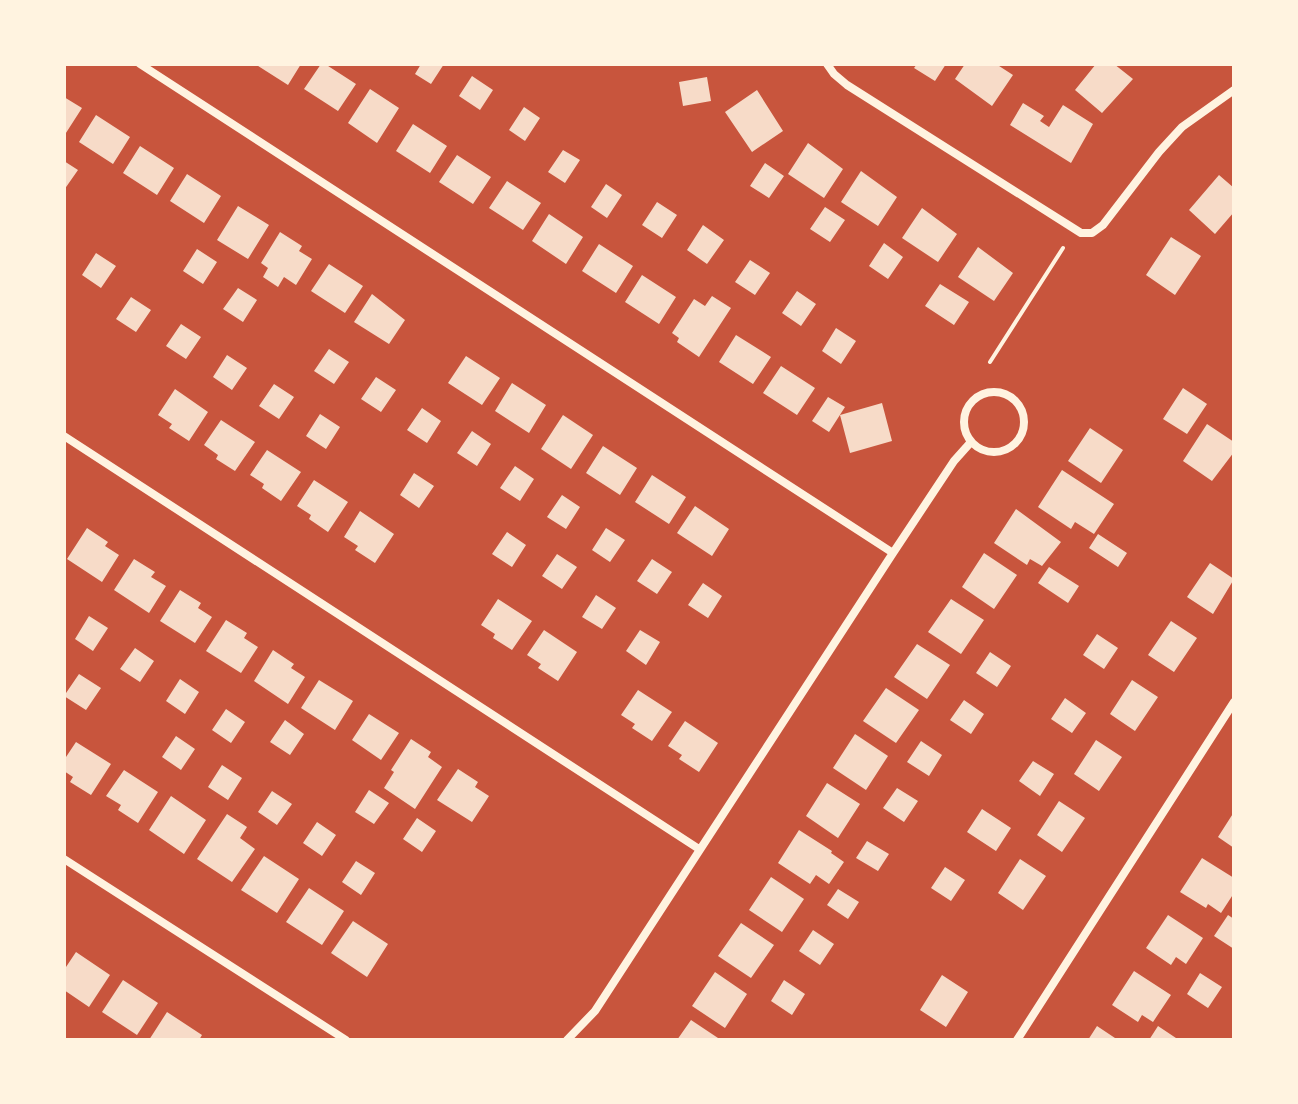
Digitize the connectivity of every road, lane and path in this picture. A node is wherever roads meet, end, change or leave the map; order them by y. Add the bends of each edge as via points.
1 (140, 64) edge
2 (827, 64) edge
3 (1234, 90) edge
4 (1063, 248) dead end
5 (990, 362) dead end
6 (64, 436) edge
7 (971, 442) junction
8 (893, 553) junction
9 (1234, 702) edge
10 (699, 849) junction
11 (64, 859) edge
12 (346, 1040) edge
13 (567, 1040) edge
14 (1017, 1040) edge

1 - 8 street
2 - 3 street via 847,85 1081,233 1103,225 1182,127
4 - 5 path
6 - 10 street
7 - 7 street via 992,453 1014,445 1024,424 1017,402 996,392 974,399 963,420
7 - 8 street
8 - 10 street
9 - 14 street
10 - 13 street via 595,1011
11 - 12 street

